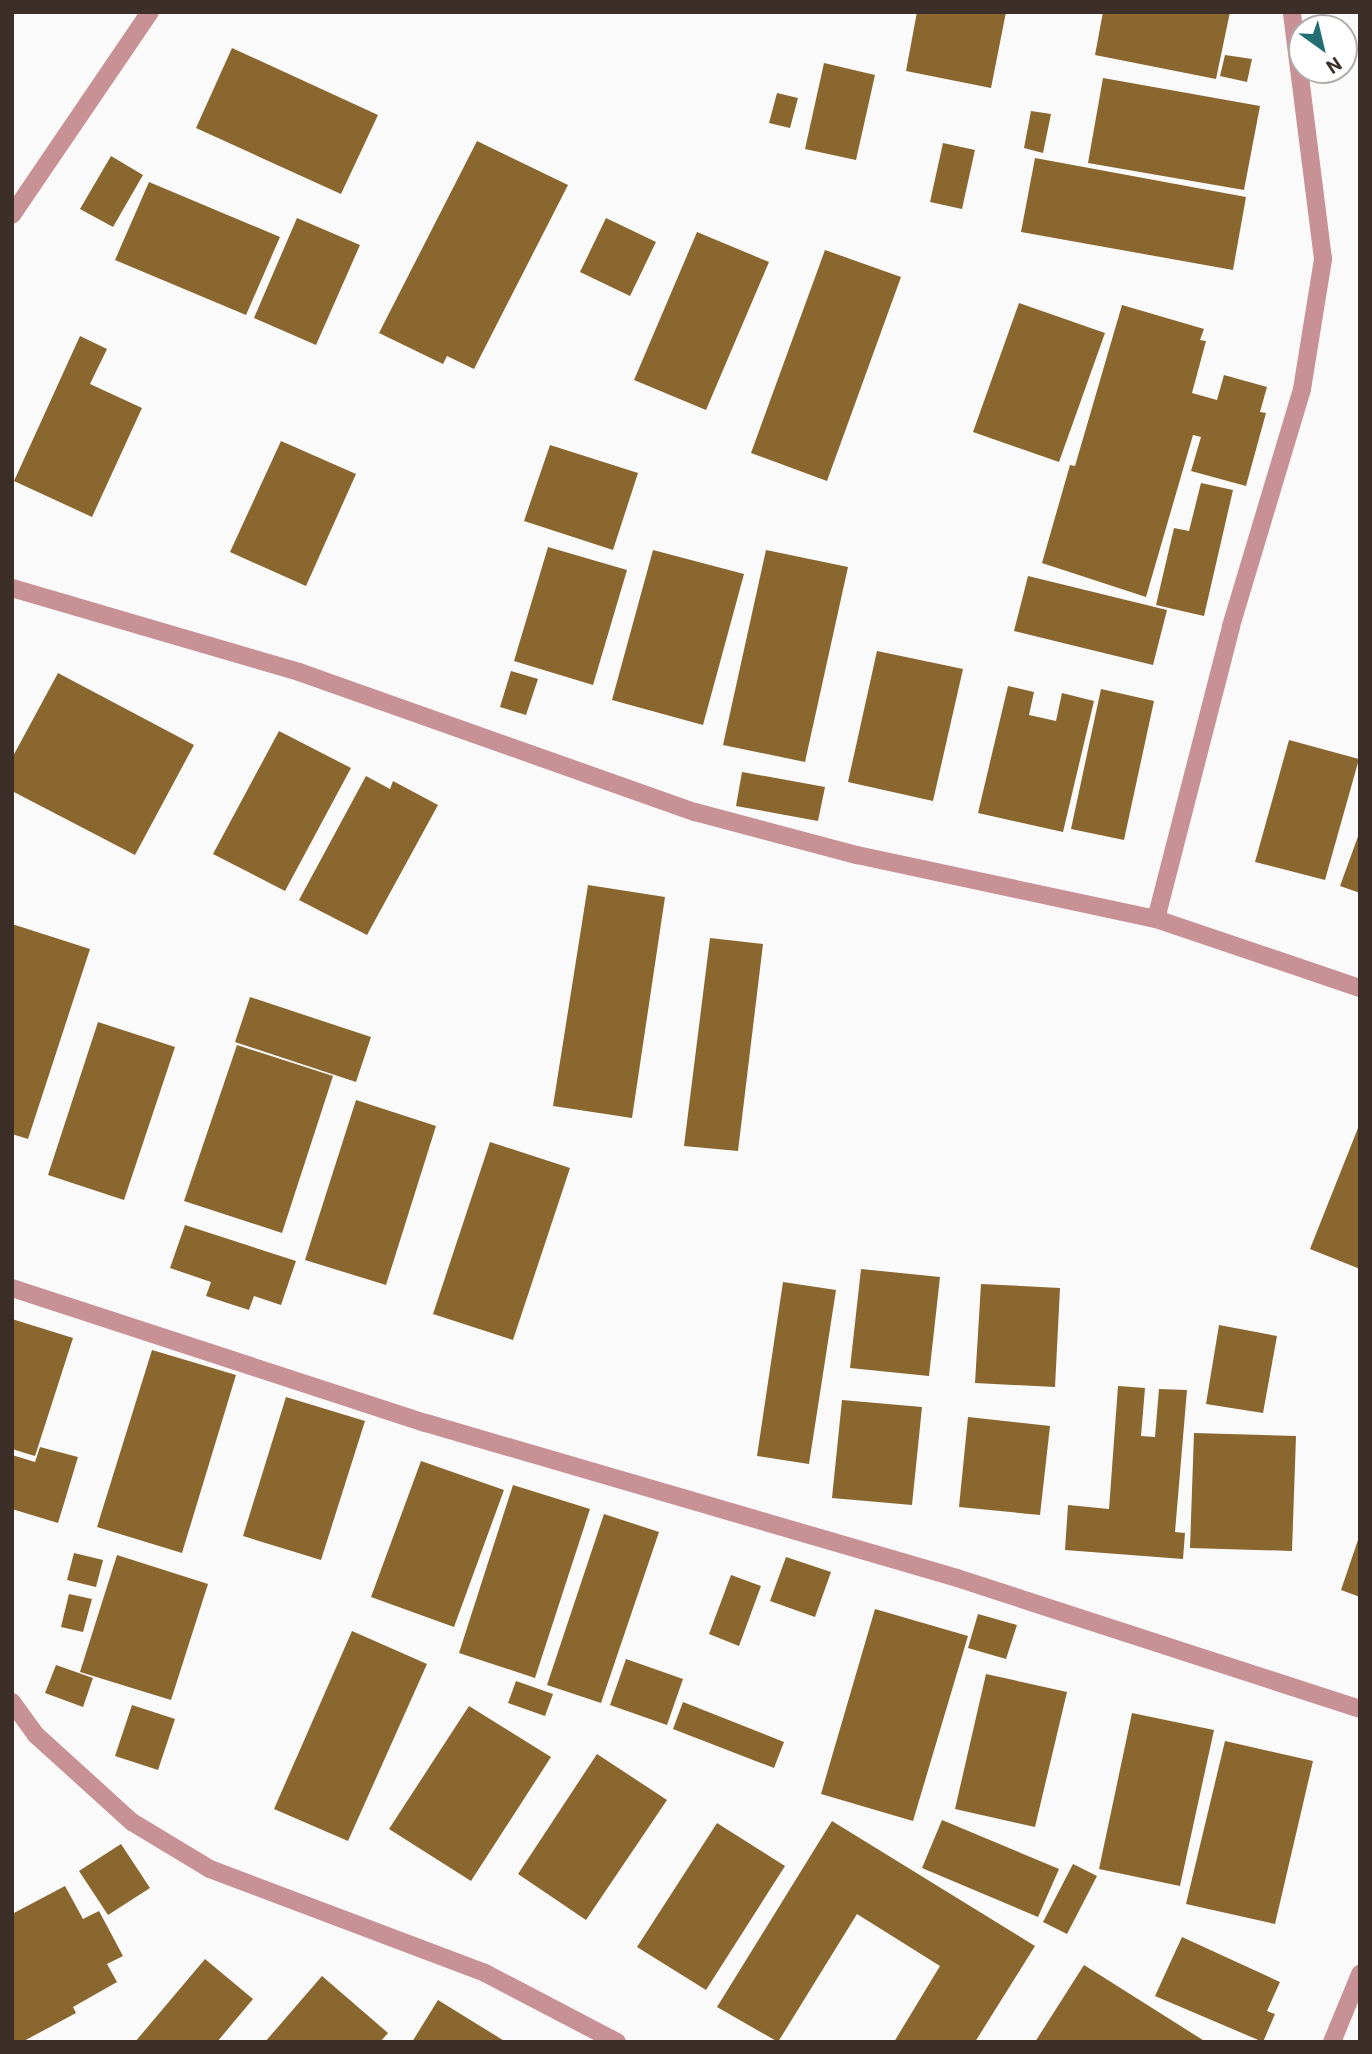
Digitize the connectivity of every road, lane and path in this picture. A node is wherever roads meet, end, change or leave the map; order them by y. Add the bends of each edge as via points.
1 (150, 12) edge
2 (1292, 12) edge
3 (12, 215) edge
4 (12, 589) edge
5 (1156, 919) junction
6 (1360, 988) edge
7 (12, 1288) edge
8 (12, 1703) edge
9 (1360, 1709) edge
10 (1360, 1975) edge
11 (617, 2042) edge
12 (1332, 2042) edge

1 - 3 street
2 - 5 street via 1323,259 1302,389 1231,625
4 - 5 street via 299,672 695,812 857,855
5 - 6 street
7 - 9 street via 426,1423 957,1578
8 - 11 street via 36,1735 132,1822 210,1870 485,1973
10 - 12 street

